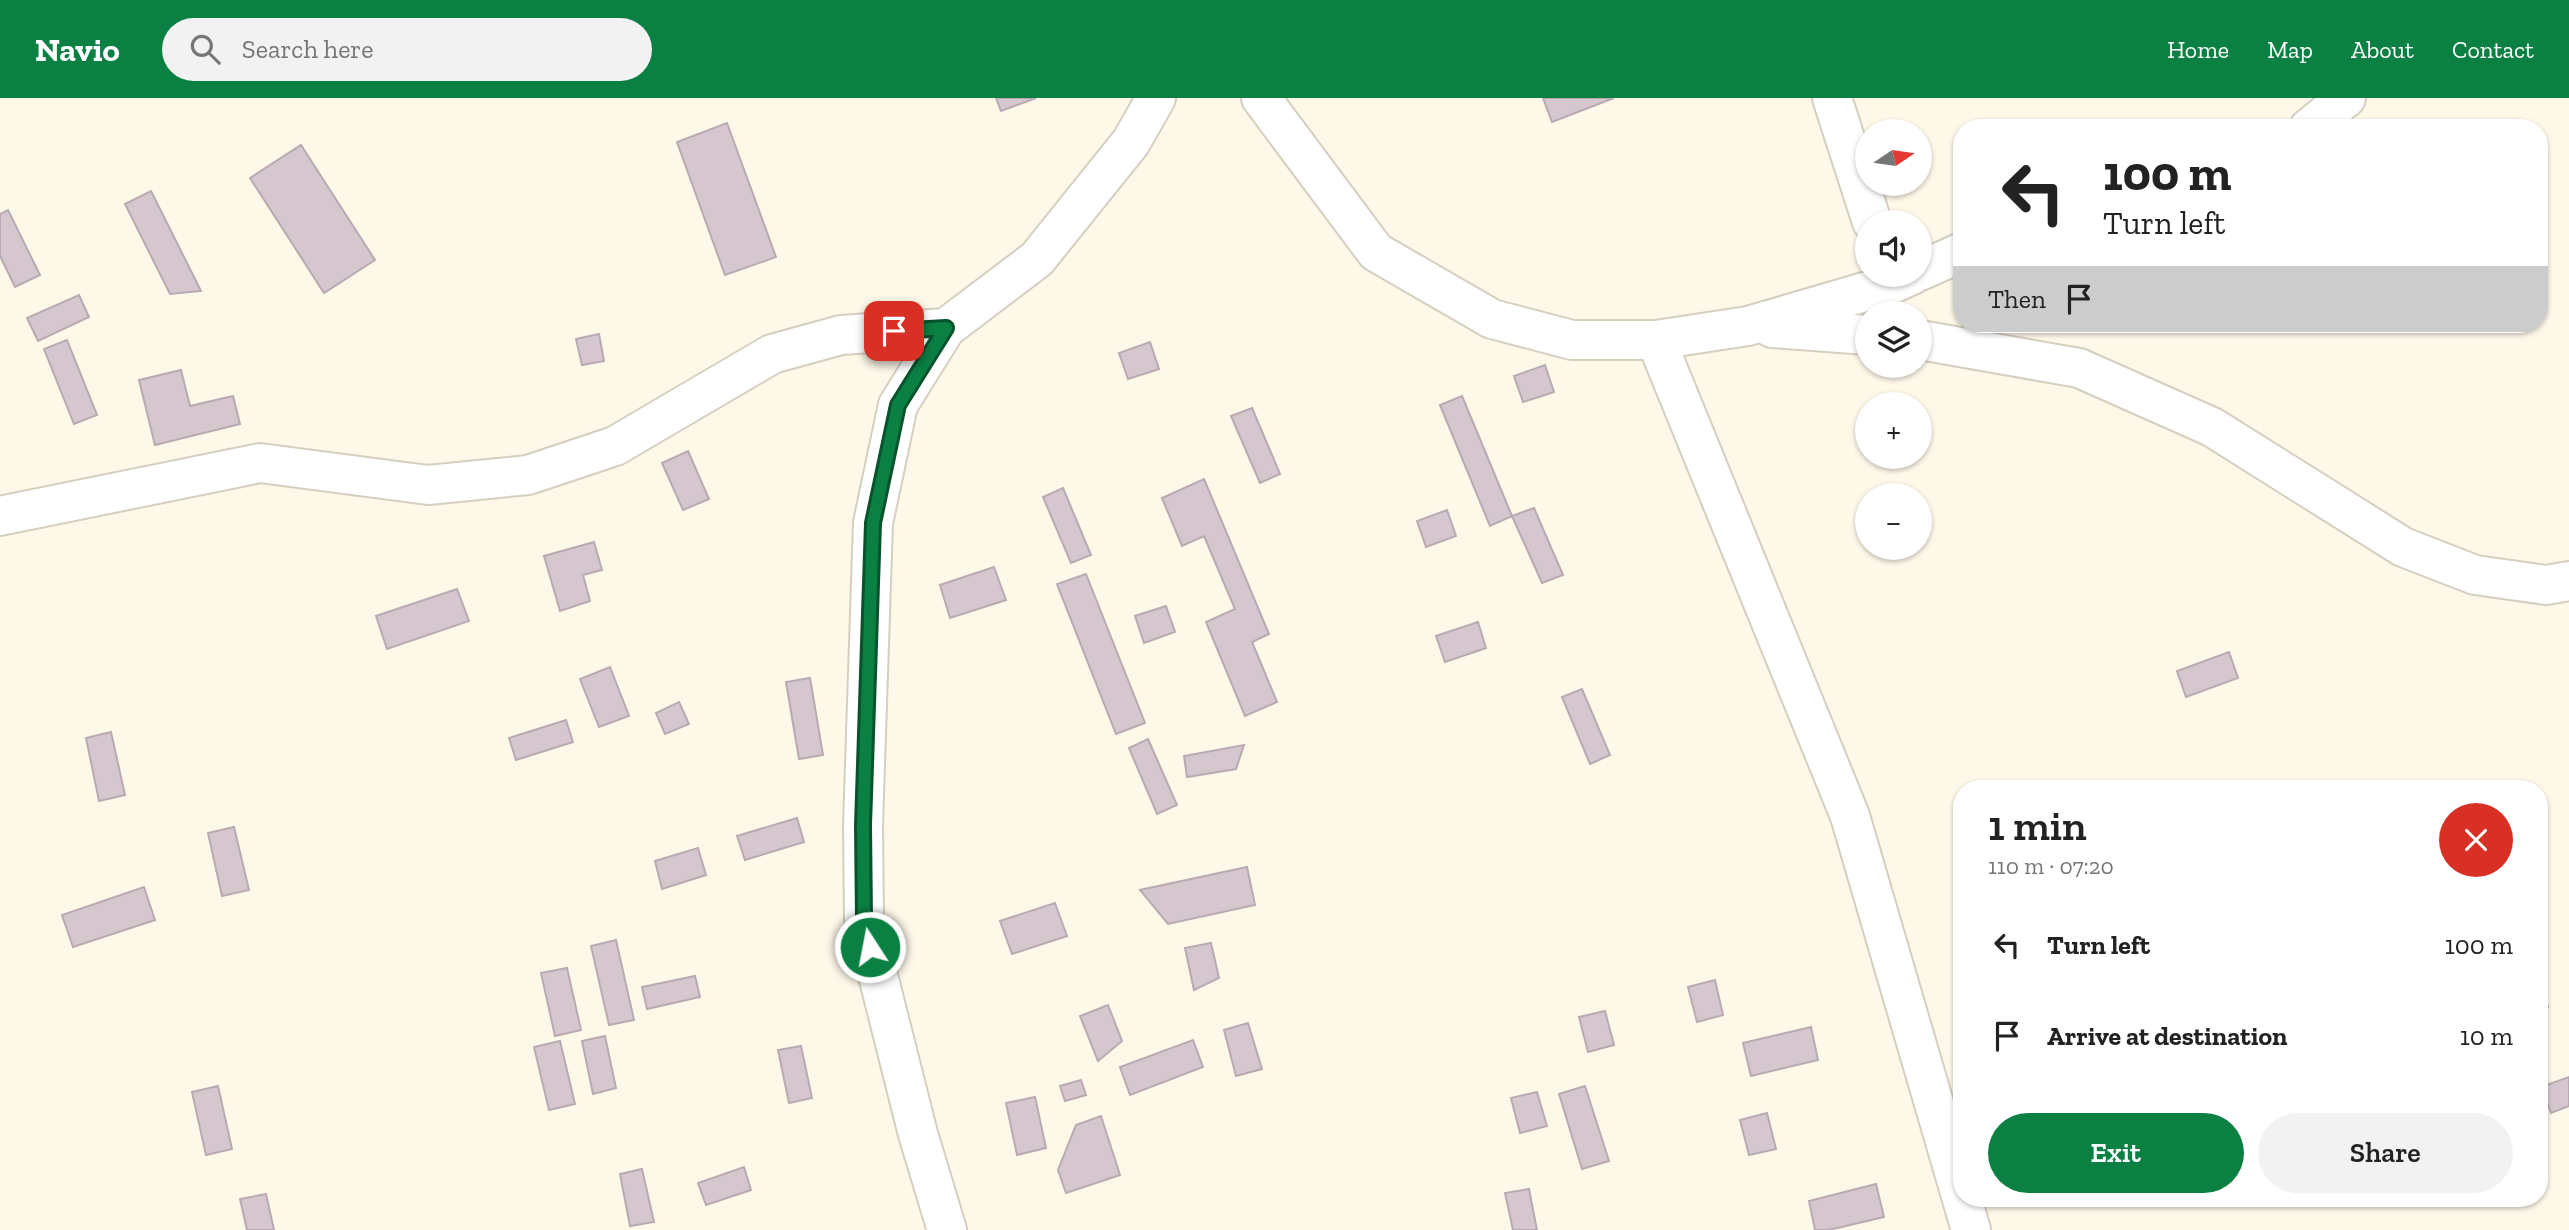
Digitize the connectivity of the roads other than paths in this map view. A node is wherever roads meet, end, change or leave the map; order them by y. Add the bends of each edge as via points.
1 (1156, 98) edge
2 (1261, 98) edge
3 (1832, 98) edge
4 (2346, 98) edge
5 (2320, 119) edge
6 (1868, 210) edge
7 (1953, 256) edge
8 (1932, 264) edge
9 (1869, 287) edge
10 (1748, 326) junction
11 (946, 328) junction
12 (1855, 334) edge
13 (1656, 340) junction
14 (1932, 342) edge
15 (0, 516) edge
16 (2569, 581) edge
17 (1953, 1168) edge
18 (1964, 1207) edge
19 (947, 1230) edge
20 (1971, 1230) edge

1 - 11 street via 1131,142 1037,259
2 - 13 street via 1376,252 1492,319 1572,340
3 - 6 street
4 - 5 street
7 - 8 street
9 - 10 street
10 - 12 street
10 - 13 street
11 - 15 street via 841,335 772,354 615,446 528,475 428,485 260,463
11 - 19 street via 898,405 873,523 863,838 864,920
13 - 17 street via 1850,816
14 - 16 street via 2079,368 2212,427 2403,547 2475,575 2546,584
18 - 20 street

